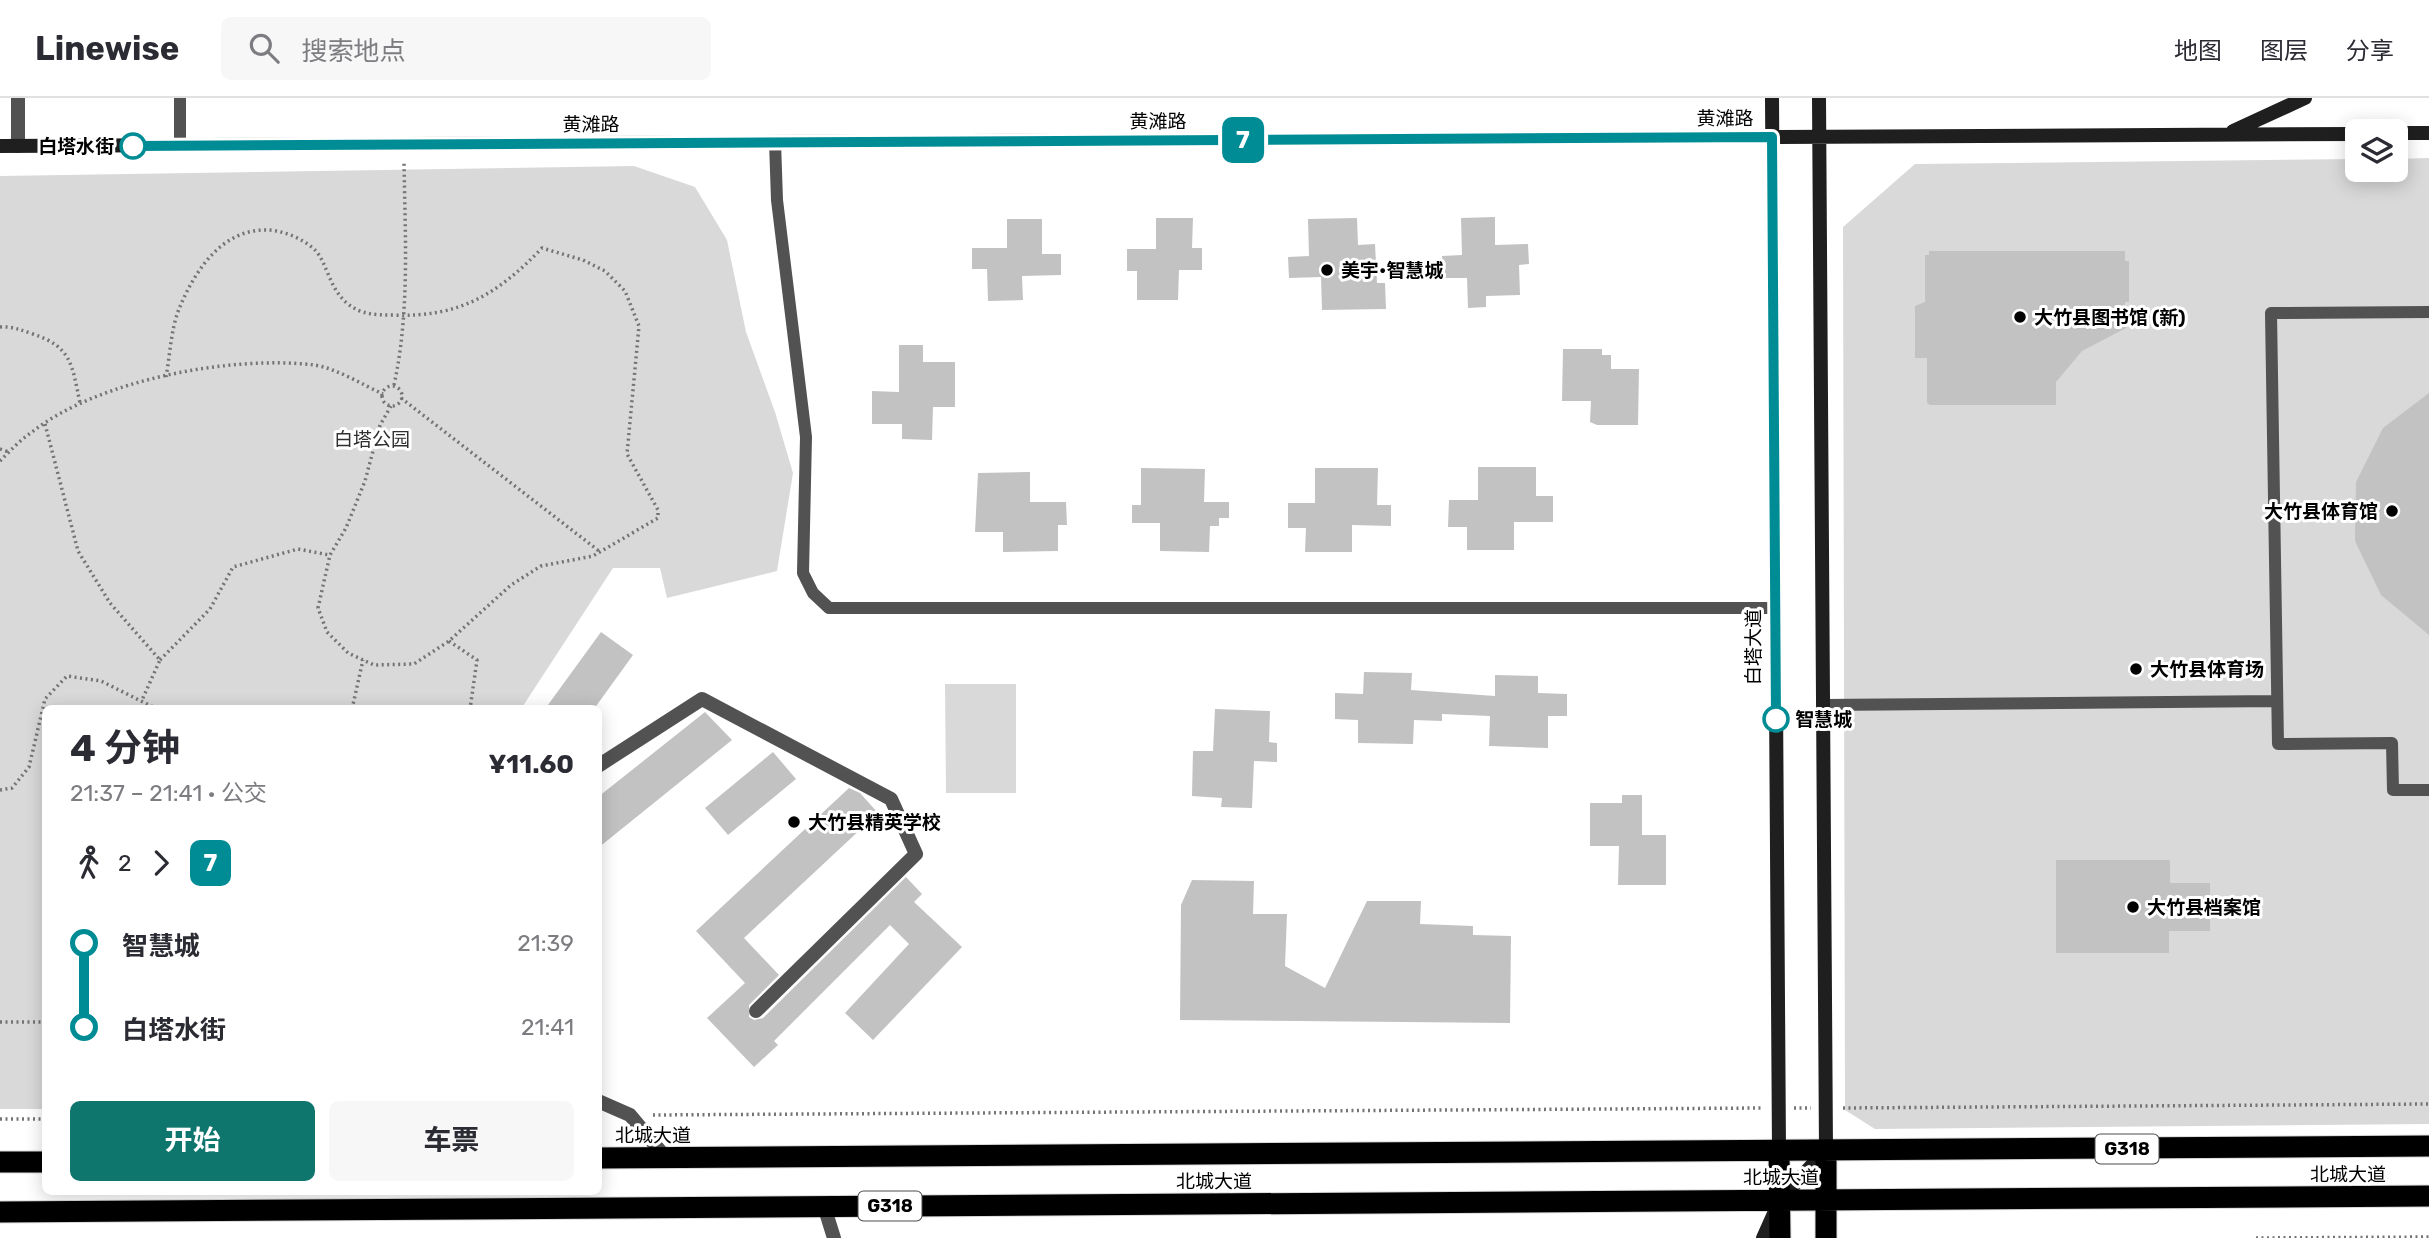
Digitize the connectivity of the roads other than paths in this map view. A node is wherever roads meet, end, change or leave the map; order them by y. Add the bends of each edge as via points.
1 (18, 98) edge
2 (180, 98) edge
3 (1772, 98) edge
4 (1819, 98) edge
5 (2305, 98) edge
6 (2429, 133) edge
7 (2225, 134) junction
8 (2345, 134) edge
9 (2408, 134) edge
10 (1772, 137) junction
11 (1819, 137) junction
12 (775, 142) junction
13 (0, 146) edge
14 (18, 146) junction
15 (180, 146) junction
16 (2429, 312) edge
17 (1775, 608) junction
18 (2277, 701) junction
19 (1823, 705) junction
20 (602, 763) edge
21 (2429, 790) edge
22 (756, 1011) dead end
23 (602, 1103) edge
24 (2429, 1146) edge
25 (1826, 1150) junction
26 (1779, 1151) junction
27 (602, 1158) edge
28 (666, 1158) junction
29 (42, 1162) edge
30 (0, 1163) edge
31 (2429, 1196) edge
32 (1780, 1200) junction
33 (1826, 1200) junction
34 (824, 1206) junction
35 (0, 1212) edge
36 (834, 1238) edge
37 (1763, 1238) edge
38 (1780, 1238) edge
39 (1826, 1238) edge

1 - 14 street
2 - 15 lane
3 - 10 street, 白塔大道
4 - 11 street
5 - 7 street
6 - 9 street
7 - 8 street, 黄滩路
7 - 11 street, 黄滩路
10 - 11 street, 黄滩路
10 - 12 street, 黄滩路
10 - 17 street, 白塔大道
11 - 19 street
12 - 15 street, 黄滩路
12 - 17 lane via 777,200 806,437 803,573 813,593 829,608
13 - 14 street, 黄滩路
14 - 15 street, 黄滩路
16 - 18 lane via 2271,313
17 - 26 street, 白塔大道
18 - 19 lane
18 - 21 lane via 2278,744 2392,743 2393,790
19 - 25 street
20 - 22 street via 702,699 891,799 916,853
23 - 28 street via 630,1115
24 - 25 highway, 北城大道 / G318
25 - 26 highway, 北城大道 / G318
25 - 32 street
25 - 33 highway
26 - 28 highway, 北城大道 / G318
26 - 32 highway, 白塔大道
27 - 28 highway, 北城大道 / G318
29 - 30 highway
31 - 33 highway, 北城大道 / G318
32 - 33 highway, 北城大道 / G318
32 - 34 highway, 北城大道 / G318
32 - 37 street
32 - 38 highway, 白塔大道
33 - 39 highway
34 - 35 highway, 北城大道 / G318
34 - 36 street

